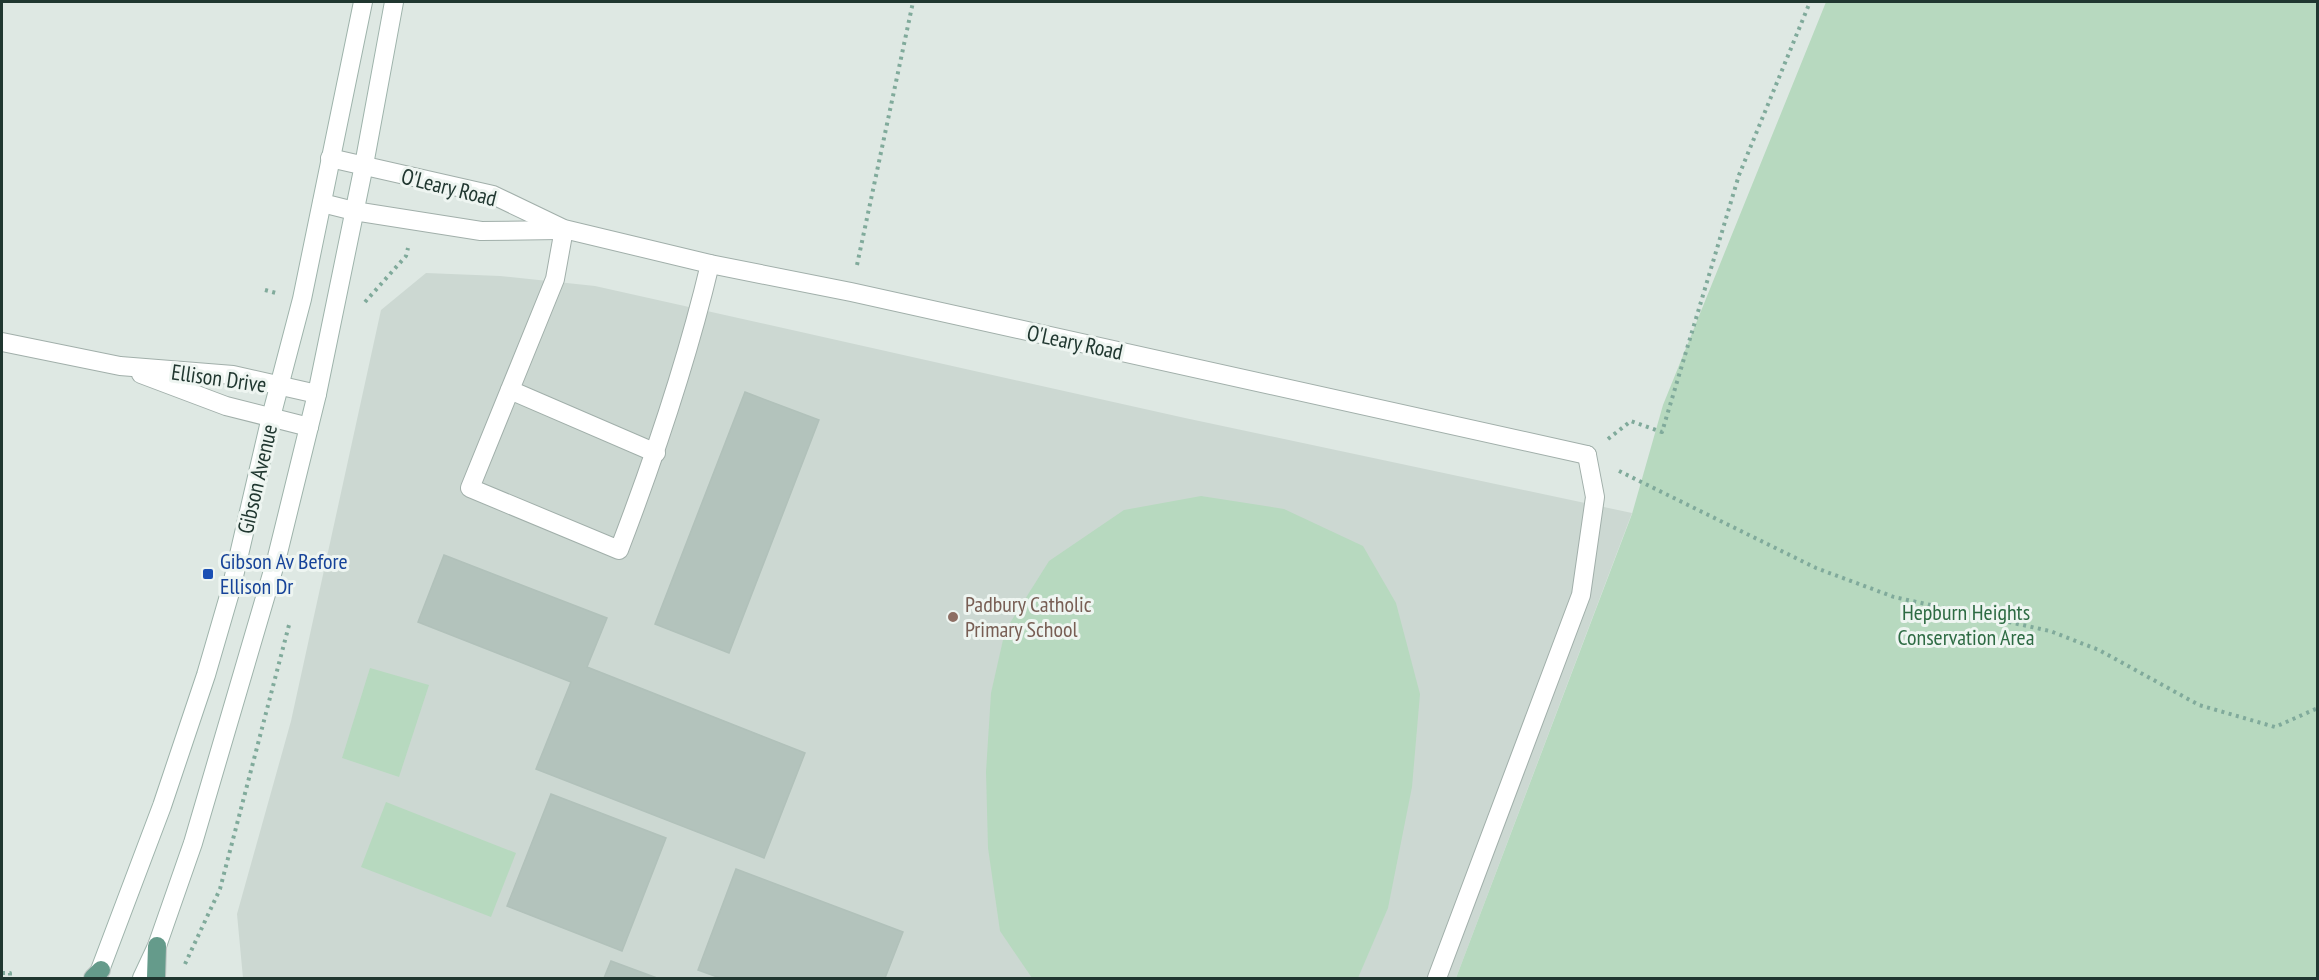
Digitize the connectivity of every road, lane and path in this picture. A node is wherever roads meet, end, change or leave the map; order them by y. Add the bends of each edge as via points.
1 (363, 2) edge
2 (394, 2) edge
3 (914, 2) edge
4 (1810, 2) edge
5 (330, 158) junction
6 (364, 165) junction
7 (322, 203) junction
8 (354, 211) junction
9 (564, 230) junction
10 (710, 264) junction
11 (851, 292) junction
12 (2, 342) edge
13 (120, 366) junction
14 (279, 387) junction
15 (510, 390) junction
16 (317, 394) junction
17 (271, 417) junction
18 (309, 427) junction
19 (656, 453) junction
20 (1587, 455) junction
21 (2318, 708) edge
22 (157, 946) junction
23 (2, 973) edge
24 (97, 976) edge
25 (10, 978) edge
26 (142, 978) edge
27 (156, 978) edge
28 (1437, 978) edge

1 - 5 street, Gibson Avenue
2 - 6 street, Gibson Avenue
3 - 11 path
4 - 20 path via 1739,175 1662,432 1631,421
5 - 6 street, O'Leary Road
5 - 7 street, Gibson Avenue
6 - 8 street, Gibson Avenue
6 - 9 street, O'Leary Road via 493,195
7 - 8 street, O'Leary Road
7 - 14 street, Gibson Avenue
8 - 9 street, O'Leary Road via 481,231
8 - 16 street, Gibson Avenue
9 - 10 street, O'Leary Road
9 - 15 street via 555,279
10 - 11 street, O'Leary Road
10 - 19 street
11 - 20 street, O'Leary Road
12 - 13 street, Ellison Drive
13 - 14 street, Ellison Drive via 233,375
13 - 17 street, Ellison Drive via 226,406
14 - 16 street, Ellison Drive
14 - 17 street, Gibson Avenue
15 - 19 street
15 - 19 street via 470,488 619,550
16 - 18 street, Gibson Avenue
17 - 18 street, Ellison Drive
17 - 24 street, Gibson Avenue via 231,590 206,675 162,806
18 - 22 street, Gibson Avenue via 277,557 225,738
20 - 21 path via 1816,568 1894,597 2050,631 2099,650 2199,705 2275,727
20 - 28 street via 1595,497 1581,595
22 - 26 street, Gibson Avenue
22 - 27 main road
23 - 25 path via 10,973

